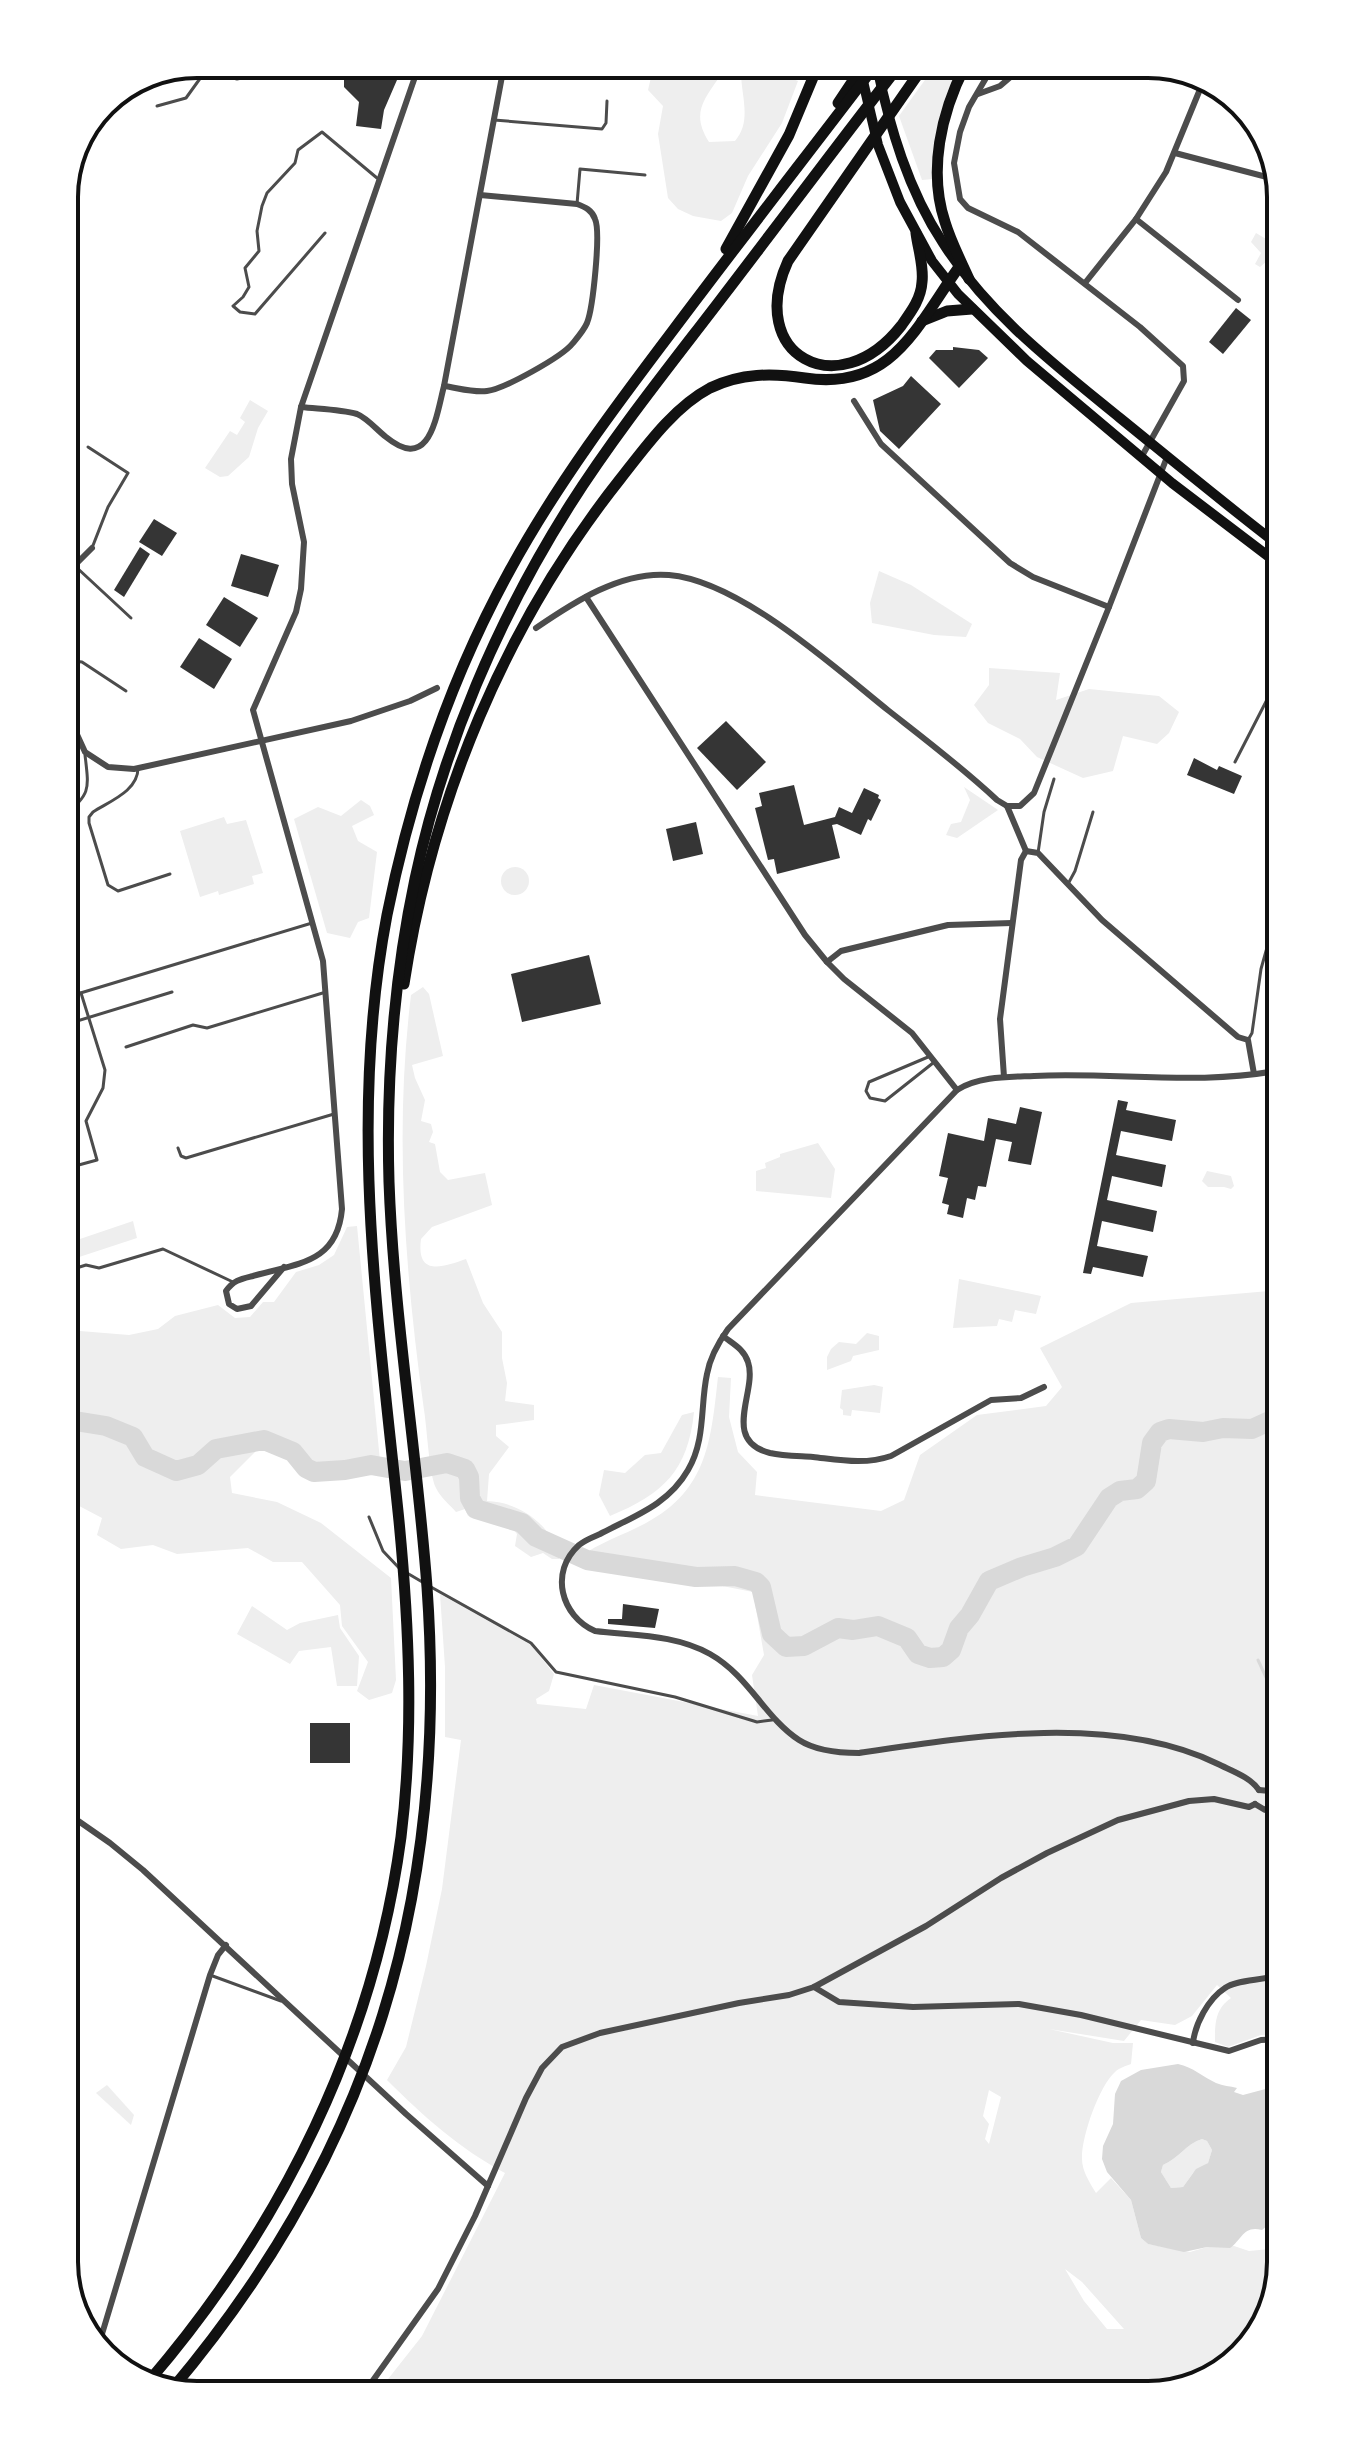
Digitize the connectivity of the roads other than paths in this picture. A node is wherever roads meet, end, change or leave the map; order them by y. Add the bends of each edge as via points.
1 (200, 78) edge
2 (415, 78) edge
3 (502, 78) edge
4 (813, 78) edge
5 (856, 78) edge
6 (864, 78) edge
7 (864, 78) edge
8 (878, 78) edge
9 (889, 78) edge
10 (915, 78) edge
11 (960, 78) edge
12 (986, 78) edge
13 (1011, 78) edge
14 (1200, 90) edge
15 (851, 91) junction
16 (977, 94) junction
17 (607, 101) dead end
18 (157, 106) dead end
19 (494, 120) junction
20 (1175, 153) junction
21 (645, 175) dead end
22 (1265, 177) edge
23 (380, 181) junction
24 (480, 195) junction
25 (577, 204) junction
26 (1136, 219) junction
27 (325, 233) dead end
28 (916, 233) junction
29 (959, 267) junction
30 (969, 279) junction
31 (948, 282) junction
32 (1085, 283) junction
33 (704, 289) junction
34 (1238, 300) dead end
35 (972, 309) junction
36 (922, 321) junction
37 (444, 386) junction
38 (854, 401) dead end
39 (301, 407) junction
40 (1150, 442) junction
41 (88, 447) dead end
42 (1142, 456) junction
43 (1167, 457) junction
44 (1160, 472) junction
45 (1267, 536) edge
46 (92, 548) joint
47 (1267, 555) edge
48 (78, 563) edge
49 (78, 569) edge
50 (586, 597) junction
51 (1109, 607) junction
52 (131, 618) dead end
53 (536, 628) dead end
54 (78, 662) edge
55 (437, 688) dead end
56 (126, 691) dead end
57 (1267, 700) edge
58 (78, 737) edge
59 (260, 740) junction
60 (85, 752) junction
61 (1235, 762) dead end
62 (138, 768) junction
63 (1054, 779) dead end
64 (78, 804) edge
65 (1007, 806) junction
66 (1093, 812) dead end
67 (1026, 851) junction
68 (1038, 853) junction
69 (170, 874) dead end
70 (1068, 885) junction
71 (312, 923) junction
72 (1012, 923) junction
73 (1267, 947) edge
74 (827, 962) junction
75 (403, 964) junction
76 (172, 992) dead end
77 (326, 992) junction
78 (81, 993) junction
79 (78, 994) edge
80 (88, 1018) junction
81 (78, 1021) edge
82 (1248, 1040) junction
83 (126, 1047) dead end
84 (931, 1060) junction
85 (1267, 1072) edge
86 (1254, 1074) junction
87 (1004, 1077) junction
88 (957, 1090) junction
89 (336, 1113) junction
90 (178, 1148) dead end
91 (78, 1165) edge
92 (284, 1267) junction
93 (78, 1268) edge
94 (233, 1282) junction
95 (723, 1336) junction
96 (1044, 1387) dead end
97 (369, 1517) dead end
98 (776, 1718) junction
99 (1259, 1790) junction
100 (1267, 1791) edge
101 (1255, 1804) junction
102 (1267, 1809) edge
103 (78, 1821) edge
104 (226, 1945) junction
105 (210, 1975) junction
106 (1267, 1977) edge
107 (814, 1987) junction
108 (288, 2003) junction
109 (1267, 2040) edge
110 (1193, 2043) junction
111 (488, 2186) junction
112 (102, 2333) edge
113 (155, 2373) edge
114 (179, 2380) edge
115 (373, 2381) edge

1 - 18 lane via 186,98
2 - 23 street
3 - 19 street
4 - 33 highway via 783,147
5 - 15 highway
6 - 15 highway
7 - 28 main road via 884,164
8 - 29 main road via 907,171
9 - 75 highway via 608,449 525,583 483,669 449,758 422,848
10 - 28 highway via 782,274 776,316 790,346 812,362 838,367 861,361 887,342 919,297 923,278
11 - 30 highway via 944,121 938,174 945,222
12 - 16 street
13 - 16 street
14 - 20 street
15 - 33 highway
16 - 32 street via 960,132 954,163 960,199 968,208 1013,228
17 - 19 lane via 602,129
19 - 24 street
20 - 22 street
20 - 26 street
21 - 25 lane via 580,169
23 - 27 lane via 328,135 315,135 267,193 257,231 259,251 245,268 249,287 233,306 255,314
23 - 39 street
24 - 25 street
24 - 37 street
25 - 37 street via 595,216 598,228 593,299 587,323 571,346 495,390
26 - 32 street
26 - 34 street
28 - 31 main road
29 - 30 main road
29 - 31 highway
30 - 40 main road via 1036,348
31 - 35 main road
31 - 36 highway
32 - 40 street via 1183,366 1184,381
33 - 113 highway via 574,464 492,604 453,691 398,866 379,961 367,1094 367,1187 409,1677 397,1863 378,1955 350,2044 315,2128 270,2215 219,2293
35 - 36 highway
35 - 42 main road
36 - 75 highway via 890,358 860,376 832,381 757,375 709,389 678,413 626,472 550,580 485,703 441,822
37 - 39 street via 433,430 416,448 394,444 358,415
38 - 51 street via 881,444 1010,563
39 - 59 street via 291,459 304,542 301,589 253,710
40 - 42 street
40 - 43 main road
41 - 46 lane via 128,473
42 - 44 main road
43 - 44 street
43 - 45 main road
44 - 47 main road
44 - 51 street
46 - 48 street
49 - 52 lane
50 - 53 street
50 - 65 street via 635,579 667,575 733,595 835,666
50 - 74 street
51 - 65 street via 1034,793 1020,806
54 - 56 lane
55 - 59 street via 367,716
57 - 61 lane
58 - 60 street
59 - 62 street
59 - 71 street
60 - 62 street via 108,767
60 - 64 lane via 88,781
62 - 69 lane via 134,785 93,812 89,823 112,888 118,891
63 - 68 lane
65 - 67 street
66 - 70 lane
67 - 68 street
67 - 72 street
68 - 70 street
70 - 82 street via 1190,998
71 - 77 street
71 - 78 lane
72 - 74 street via 948,925 841,951
72 - 87 street via 1000,1019
73 - 82 lane
74 - 84 street via 902,1023
75 - 114 highway via 392,1039 388,1126 392,1233 431,1679 429,1771 418,1866 399,1960 366,2064 335,2137 289,2226 237,2306
76 - 80 lane
77 - 83 lane
77 - 89 street
78 - 79 lane
78 - 80 lane
80 - 81 lane
80 - 91 lane via 105,1070 103,1088 86,1121 97,1160
82 - 86 street
84 - 84 lane via 869,1082 866,1091 870,1098 885,1101
84 - 88 street
85 - 86 street
86 - 87 street
87 - 88 street
88 - 95 street
89 - 90 lane via 186,1158
89 - 92 street via 341,1225 327,1250
92 - 94 street
92 - 94 street via 251,1306 237,1309 229,1304 226,1291
93 - 94 lane via 99,1268 163,1249
95 - 96 street via 742,1350 749,1364 745,1434 769,1453 877,1461 991,1400 1021,1398
95 - 98 street via 707,1370 699,1446 679,1483 655,1506 578,1546 561,1583 572,1614 585,1626 662,1637 699,1649 743,1679
97 - 98 lane via 383,1551 402,1570 531,1643 556,1672 675,1697 757,1722
98 - 99 street via 798,1740 842,1753 966,1737 1129,1737 1205,1758
99 - 100 street
99 - 101 street
101 - 102 street
101 - 107 street via 1189,1801 1118,1820 1024,1865
103 - 104 street via 132,1861
104 - 105 street
104 - 108 street
105 - 108 lane
105 - 112 street
106 - 110 street via 1225,1987 1195,2029
107 - 110 street via 839,2002 913,2007 1019,2004
107 - 111 street via 600,2033 562,2047 542,2068 526,2098
108 - 111 street
109 - 110 street via 1229,2051
111 - 115 street via 438,2289

